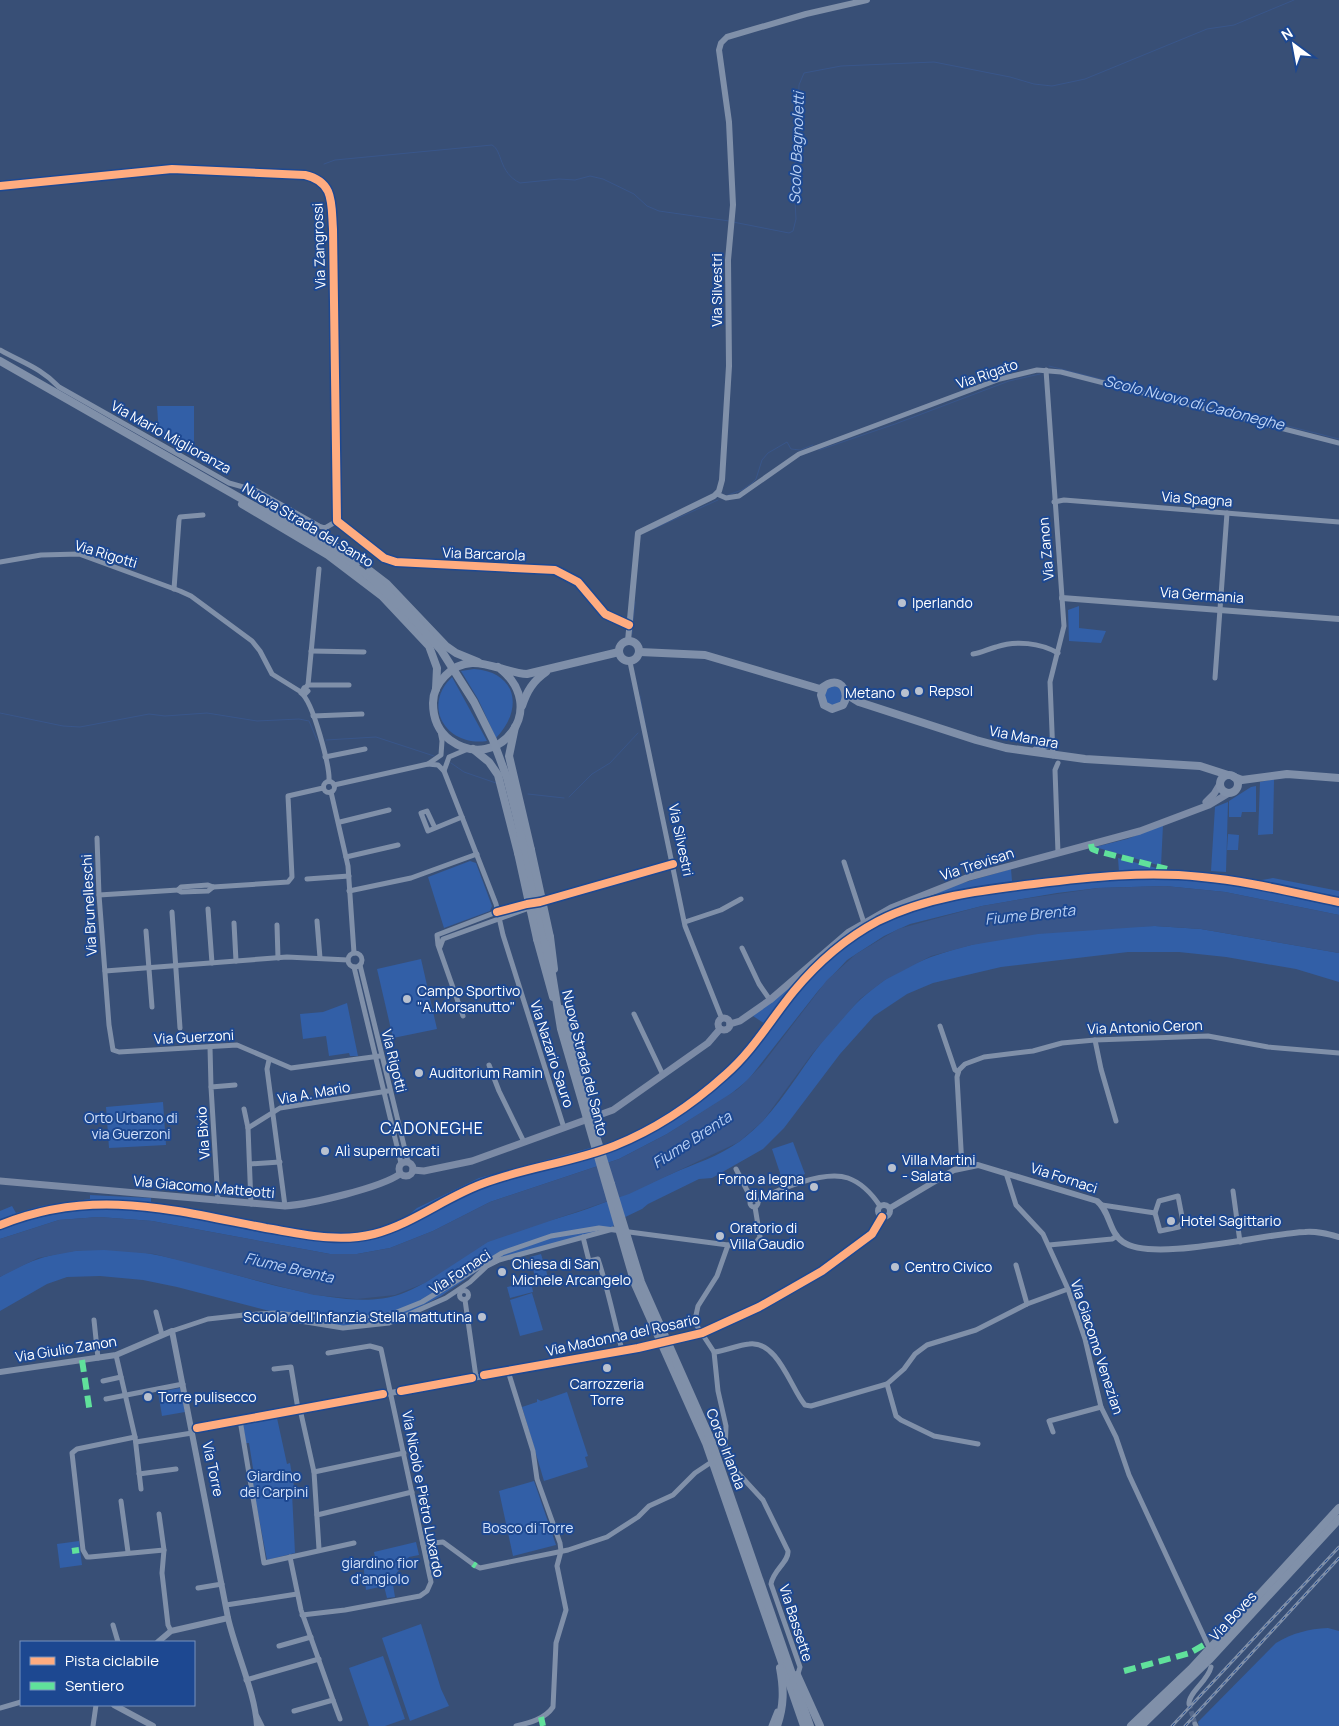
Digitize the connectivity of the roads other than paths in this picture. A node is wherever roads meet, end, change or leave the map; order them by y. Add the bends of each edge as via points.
1 (867, 0) edge
2 (0, 186) edge
3 (0, 350) edge
4 (0, 362) edge
5 (1046, 370) junction
6 (1339, 443) edge
7 (228, 491) junction
8 (717, 494) junction
9 (1054, 502) junction
10 (1227, 513) junction
11 (202, 515) dead end
12 (336, 519) junction
13 (1339, 522) edge
14 (0, 562) edge
15 (319, 569) dead end
16 (174, 589) junction
17 (1062, 598) junction
18 (1220, 609) junction
19 (1339, 619) edge
20 (629, 625) junction
21 (628, 641) junction
22 (311, 651) junction
23 (364, 652) dead end
24 (619, 652) junction
25 (640, 652) junction
26 (1058, 653) junction
27 (973, 654) dead end
28 (478, 662) junction
29 (630, 662) junction
30 (498, 667) junction
31 (553, 667) junction
32 (1215, 678) dead end
33 (349, 685) dead end
34 (810, 686) junction
35 (824, 688) junction
36 (436, 689) junction
37 (305, 690) junction
38 (846, 694) junction
39 (821, 698) junction
40 (859, 702) junction
41 (843, 705) junction
42 (521, 710) junction
43 (362, 714) dead end
44 (313, 716) junction
45 (1052, 724) junction
46 (515, 727) junction
47 (439, 728) junction
48 (365, 749) dead end
49 (470, 749) junction
50 (1020, 750) junction
51 (325, 756) junction
52 (1053, 756) junction
53 (1058, 763) dead end
54 (428, 764) junction
55 (1191, 767) junction
56 (444, 771) junction
57 (1231, 776) junction
58 (1261, 778) junction
59 (1339, 778) edge
60 (332, 783) junction
61 (1220, 783) junction
62 (323, 788) junction
63 (1232, 791) junction
64 (331, 792) junction
65 (1192, 809) junction
66 (389, 810) dead end
67 (462, 818) junction
68 (340, 822) junction
69 (435, 828) dead end
70 (97, 838) dead end
71 (398, 845) dead end
72 (1058, 853) junction
73 (477, 854) junction
74 (346, 857) junction
75 (844, 862) dead end
76 (673, 864) junction
77 (349, 876) junction
78 (307, 879) dead end
79 (350, 891) junction
80 (99, 895) junction
81 (740, 899) dead end
82 (540, 902) junction
83 (208, 909) dead end
84 (172, 912) dead end
85 (498, 912) junction
86 (499, 920) junction
87 (317, 921) dead end
88 (685, 922) junction
89 (234, 923) dead end
90 (864, 923) junction
91 (277, 925) dead end
92 (146, 931) dead end
93 (440, 948) junction
94 (742, 948) dead end
95 (354, 952) junction
96 (278, 958) junction
97 (320, 958) junction
98 (348, 960) junction
99 (236, 961) junction
100 (212, 963) junction
101 (176, 966) junction
102 (357, 966) junction
103 (148, 967) junction
104 (105, 971) junction
105 (770, 1000) junction
106 (557, 1001) junction
107 (152, 1007) dead end
108 (634, 1014) dead end
109 (463, 1016) dead end
110 (722, 1019) junction
111 (730, 1024) junction
112 (940, 1026) dead end
113 (180, 1028) dead end
114 (720, 1029) junction
115 (1096, 1040) junction
116 (210, 1047) junction
117 (1339, 1053) edge
118 (379, 1056) junction
119 (269, 1060) junction
120 (489, 1065) dead end
121 (958, 1072) junction
122 (663, 1075) junction
123 (235, 1085) dead end
124 (211, 1087) junction
125 (387, 1092) junction
126 (244, 1109) dead end
127 (273, 1112) junction
128 (1116, 1122) dead end
129 (248, 1128) junction
130 (564, 1128) junction
131 (524, 1142) junction
132 (280, 1162) junction
133 (405, 1163) junction
134 (250, 1164) junction
135 (962, 1167) junction
136 (736, 1169) dead end
137 (413, 1170) junction
138 (1006, 1173) junction
139 (400, 1174) junction
140 (0, 1181) edge
141 (608, 1185) junction
142 (1233, 1191) dead end
143 (218, 1201) junction
144 (755, 1201) junction
145 (251, 1204) junction
146 (1102, 1205) junction
147 (285, 1206) junction
148 (880, 1206) junction
149 (890, 1208) junction
150 (1155, 1213) junction
151 (882, 1217) junction
152 (612, 1228) junction
153 (1117, 1236) junction
154 (1339, 1236) edge
155 (583, 1237) junction
156 (1240, 1242) junction
157 (728, 1245) junction
158 (1049, 1245) junction
159 (1016, 1264) dead end
160 (467, 1286) junction
161 (1068, 1289) junction
162 (457, 1294) junction
163 (465, 1300) junction
164 (1027, 1304) junction
165 (156, 1312) dead end
166 (292, 1316) junction
167 (405, 1316) junction
168 (367, 1318) junction
169 (94, 1320) dead end
170 (172, 1331) junction
171 (702, 1333) junction
172 (162, 1335) junction
173 (622, 1350) junction
174 (714, 1352) junction
175 (328, 1353) dead end
176 (116, 1355) junction
177 (98, 1358) junction
178 (274, 1369) dead end
179 (508, 1371) junction
180 (0, 1372) edge
181 (121, 1377) junction
182 (476, 1377) junction
183 (103, 1381) dead end
184 (182, 1384) junction
185 (887, 1384) junction
186 (391, 1392) junction
187 (125, 1396) junction
188 (106, 1399) dead end
189 (1101, 1407) junction
190 (299, 1409) junction
191 (240, 1420) junction
192 (192, 1431) junction
193 (1053, 1432) dead end
194 (136, 1439) junction
195 (978, 1444) dead end
196 (404, 1453) junction
197 (725, 1455) junction
198 (176, 1470) dead end
199 (314, 1472) junction
200 (139, 1474) junction
201 (141, 1489) dead end
202 (412, 1492) junction
203 (121, 1501) dead end
204 (1339, 1508) edge
205 (159, 1514) dead end
206 (317, 1515) junction
207 (1339, 1519) edge
208 (354, 1543) dead end
209 (423, 1544) junction
210 (320, 1549) junction
211 (164, 1550) junction
212 (561, 1551) junction
213 (128, 1552) junction
214 (290, 1557) junction
215 (222, 1584) junction
216 (198, 1588) dead end
217 (297, 1594) junction
218 (226, 1605) junction
219 (302, 1614) junction
220 (228, 1618) junction
221 (113, 1625) dead end
222 (777, 1630) junction
223 (171, 1631) junction
224 (311, 1637) junction
225 (118, 1641) edge
226 (159, 1641) edge
227 (776, 1644) junction
228 (1208, 1645) dead end
229 (279, 1646) dead end
230 (319, 1659) junction
231 (1212, 1667) dead end
232 (246, 1680) junction
233 (333, 1700) junction
234 (1158, 1701) junction
235 (20, 1702) edge
236 (1188, 1704) dead end
237 (96, 1706) edge
238 (116, 1706) edge
239 (0, 1708) edge
240 (294, 1711) dead end
241 (256, 1713) junction
242 (340, 1719) dead end
243 (93, 1726) edge
244 (153, 1726) edge
245 (257, 1726) edge
246 (262, 1726) edge
247 (516, 1726) edge
248 (771, 1726) edge
249 (778, 1726) edge
250 (804, 1726) edge
251 (810, 1726) edge
252 (820, 1726) edge
253 (1124, 1726) edge
254 (1131, 1726) edge
255 (1141, 1726) edge

1 - 8 street, Via Silvestri via 727,37 721,43 719,50 729,122 732,221 728,260 730,338 724,465
2 - 12 street, Via Zangrossi via 190,169 304,176 324,184 330,195 333,229
3 - 12 street, Via Mario Miglioranza via 36,367 54,379 59,387 229,483 257,491 322,528
4 - 7 highway, Nuova Strada del Santo
5 - 6 street, Via Rigato
5 - 8 street, Via Rigato via 1000,379 828,442 792,458 738,496 726,498
5 - 9 street, Via Zanon
7 - 28 highway via 251,498 332,544 387,584 446,646
7 - 36 highway via 264,518 328,555 382,596 429,646 437,668
7 - 106 highway, Nuova Strada del Santo, bridge via 332,551 372,579 410,615 466,688 493,740 507,778
8 - 20 street via 638,533
9 - 10 street, Via Spagna via 1064,500
9 - 17 street, Via Zanon
10 - 13 street, Via Spagna
10 - 18 street
11 - 16 street via 180,517
12 - 20 street, Via Barcarola via 384,558 396,562 560,572 578,582 605,614
14 - 16 street, Via Rigotti via 41,555 79,554
15 - 22 street
16 - 37 street, Via Rigotti via 191,596 252,642 272,674
17 - 18 street, Via Germania
17 - 26 street, Via Zanon via 1064,634
18 - 19 street, Via Germania
18 - 32 street
20 - 21 street
21 - 24 main road via 622,644
21 - 25 main road via 635,642
22 - 23 street
22 - 37 street
24 - 29 main road via 624,660
24 - 31 main road
25 - 29 main road via 637,659
25 - 34 main road via 705,655
26 - 27 street via 1042,645 1014,644
26 - 45 street, Via Zanon via 1050,674
28 - 30 main road
28 - 36 main road via 453,669
29 - 76 street, Via Silvestri
30 - 31 main road via 527,674
30 - 42 main road via 516,685
31 - 42 main road via 528,689
33 - 37 street
34 - 35 main road
34 - 39 main road
35 - 38 main road via 831,683 837,684
35 - 39 main road
36 - 47 main road via 433,710
37 - 44 street
38 - 40 main road, Via Manara
38 - 41 main road
39 - 41 main road via 829,708
40 - 41 main road, Via Manara
40 - 50 main road, Via Manara via 976,740
42 - 46 main road
43 - 44 street
44 - 51 street
45 - 50 street, Via Zanon via 1048,746
45 - 52 street, Via Zanon
46 - 49 main road via 498,744
46 - 106 highway, bridge via 509,756 550,938
47 - 49 main road via 451,741
47 - 54 street via 441,755
48 - 51 street
49 - 56 street via 449,757
49 - 106 highway, bridge via 490,762 498,775 537,939
50 - 52 main road, Via Manara
51 - 60 street
52 - 55 main road, Via Manara
53 - 72 street, Via Manara via 1055,770
54 - 56 street via 438,765
54 - 60 street
55 - 57 main road, Via Manara via 1204,766
55 - 61 main road, Via Manara via 1213,774
56 - 67 street, Via Nazario Sauro
57 - 58 main road, Via Trevisan via 1242,780
57 - 61 main road
57 - 63 main road via 1237,782
58 - 59 main road, Via Trevisan via 1288,774
58 - 63 main road, Via Trevisan
60 - 62 street via 325,783
60 - 64 street
61 - 63 main road, Via Manara via 1224,791
61 - 65 main road, Via Trevisan via 1211,798
62 - 64 street
62 - 80 street via 291,794 287,798 290,880 213,887 202,891
63 - 65 main road, Via Trevisan via 1209,805
64 - 68 street, Via Rigotti
65 - 72 main road, Via Trevisan via 1140,831
66 - 68 street
67 - 69 street
67 - 73 street, Via Nazario Sauro
68 - 74 street, Via Rigotti
70 - 80 street, Via Brunelleschi
71 - 74 street
72 - 90 main road, Via Trevisan via 957,882 891,908
73 - 79 street via 411,878
73 - 85 street, Via Nazario Sauro
74 - 77 street, Via Rigotti
75 - 90 street
76 - 82 street
76 - 88 street, Via Silvestri
77 - 78 street
77 - 79 street, Via Rigotti
79 - 95 street, Via Rigotti
80 - 104 street, Via Brunelleschi
81 - 88 street via 722,910
82 - 85 street
82 - 86 street via 528,910
83 - 100 street
84 - 101 street
85 - 86 street, Via Nazario Sauro
85 - 93 street via 440,932 437,940
86 - 93 street via 443,939
86 - 130 street, Via Nazario Sauro
87 - 97 street
88 - 110 street, Via Silvestri
89 - 99 street
90 - 105 main road, Via Trevisan via 836,942
91 - 96 street
92 - 103 street
93 - 109 street
94 - 105 street
95 - 98 street
95 - 102 street, Via Rigotti via 362,957
96 - 97 street
96 - 99 street
97 - 98 street
98 - 102 street, Via Rigotti
99 - 100 street
100 - 101 street
101 - 103 street
101 - 113 street
102 - 118 street, Via Rigotti
103 - 104 street
103 - 107 street
104 - 116 street, Via Guerzoni via 113,1050
105 - 111 main road, Via Trevisan via 740,1021
106 - 141 highway, Nuova Strada del Santo, bridge
108 - 122 street
110 - 111 main road
110 - 114 main road via 718,1023
111 - 114 main road via 728,1029
112 - 121 street
114 - 122 main road via 708,1043
115 - 117 street, Via Antonio Ceron via 1208,1036 1268,1047
115 - 121 street, Via Antonio Ceron via 984,1057 968,1062
115 - 128 street
116 - 119 street, Via Guerzoni via 238,1045
116 - 124 street
118 - 119 street, Via Guerzoni via 291,1068
118 - 125 street, Via Rigotti
119 - 127 street via 267,1069
120 - 131 street
121 - 135 street
122 - 130 main road via 621,1105
123 - 124 street, Via Bixio
124 - 143 street, Via Bixio
125 - 127 street, Via A. Mario via 280,1108
125 - 133 street, Via Rigotti
126 - 129 street
127 - 129 street, Via A. Mario
127 - 132 street
129 - 134 street
130 - 131 main road
131 - 137 main road via 472,1161 424,1171
132 - 134 street
132 - 147 street
133 - 137 main road via 412,1165
133 - 139 main road via 398,1168
134 - 145 street
135 - 138 street, Via Fornaci via 988,1166
135 - 149 street, Via Fornaci
136 - 144 street, Via Fornaci
137 - 139 main road via 407,1176
138 - 146 street, Via Fornaci via 1087,1197
138 - 158 street, Via Giacomo Venezian via 1016,1205 1038,1227
139 - 147 main road, Via Giacomo Matteotti via 331,1197
140 - 143 main road, Via Giacomo Matteotti
141 - 222 highway, Corso Irlanda, bridge via 641,1282 711,1440
141 - 227 highway, Corso Irlanda, bridge via 635,1284 706,1442
142 - 156 street
143 - 145 main road, Via Giacomo Matteotti
144 - 148 street via 788,1187 836,1176 863,1186
144 - 157 street, Via Fornaci via 751,1206 755,1207 759,1241 751,1246
145 - 147 main road, Via Giacomo Matteotti
146 - 150 street
146 - 153 street, Via Fornaci
148 - 149 street
148 - 151 street via 878,1212
149 - 151 street, Via Fornaci via 889,1215
150 - 150 street via 1160,1230 1179,1227 1183,1222 1178,1196 1158,1201
151 - 171 street, Via Madonna del Rosario via 872,1234 822,1271 759,1307
152 - 155 street, Via Fornaci
152 - 157 street, Via Fornaci
152 - 168 street, Via Fornaci via 559,1235 525,1244 480,1265 422,1302 392,1314
153 - 156 street via 1128,1245 1148,1249
153 - 158 street
154 - 156 street via 1303,1232
155 - 160 street, Via Fornaci via 499,1260 487,1266
155 - 173 street via 589,1261 598,1258
157 - 171 street via 717,1276 698,1306 695,1320
158 - 161 street, Via Giacomo Venezian
159 - 164 street
160 - 162 street, Via Fornaci
160 - 163 street via 469,1295
161 - 164 street
161 - 189 street, Via Giacomo Venezian via 1085,1339
162 - 163 street
162 - 167 street, Via Fornaci
163 - 182 street
164 - 185 street via 976,1330 927,1345
165 - 172 street
166 - 167 street, Via Fornaci via 300,1321 343,1328 389,1323
166 - 168 street, Via Fornaci via 336,1321
166 - 170 street, Via Fornaci via 269,1313 223,1316
167 - 168 street via 373,1321
169 - 177 street
170 - 172 street, Via Giulio Zanon
170 - 184 street, Via Torre
171 - 173 street, Via Madonna del Rosario
171 - 174 street
172 - 176 street, Via Giulio Zanon
173 - 179 street, Via Madonna del Rosario
174 - 185 street via 748,1344 763,1348 776,1357 788,1373 805,1405
174 - 197 street via 726,1426
175 - 186 street, Via Nicolò e Pietro Luxardo via 370,1346 381,1349
176 - 177 street, Via Giulio Zanon
176 - 181 street
177 - 180 street, Via Giulio Zanon
178 - 190 street via 291,1367
179 - 182 street, Via Madonna del Rosario
179 - 212 street via 533,1451 537,1479
181 - 183 street
181 - 187 street
182 - 186 street, Via Madonna del Rosario
184 - 187 street
184 - 192 street, Via Torre
185 - 195 street via 896,1416 914,1428 934,1436
186 - 190 street, Via Madonna del Rosario
186 - 196 street, Via Nicolò e Pietro Luxardo
187 - 188 street
187 - 194 street
189 - 193 street via 1050,1421
189 - 228 street, Via Giacomo Venezian
190 - 191 street, Via Madonna del Rosario
190 - 199 street
191 - 192 street, Via Madonna del Rosario
191 - 214 street via 264,1563
192 - 194 street
192 - 215 street, Via Torre
194 - 200 street
194 - 213 street via 76,1449 71,1456 84,1554 90,1557
196 - 199 street
196 - 202 street, Via Nicolò e Pietro Luxardo
197 - 212 street via 695,1473 672,1494 649,1506 617,1531 596,1542
197 - 248 street, Via Bassette via 732,1469 763,1500 788,1552 787,1558 775,1571 772,1588 800,1672 782,1692
198 - 200 street
199 - 206 street
200 - 201 street
202 - 206 street
202 - 209 street, Via Nicolò e Pietro Luxardo
203 - 213 street
204 - 234 highway, Via Boves
205 - 211 street
206 - 210 street
207 - 255 highway, Via Boves via 1209,1660
208 - 210 street
209 - 212 street via 443,1542 480,1568
209 - 219 street, Via Nicolò e Pietro Luxardo via 430,1582 423,1595 345,1610
210 - 214 street
211 - 213 street
211 - 223 street via 162,1573
212 - 247 street via 557,1566 566,1610 556,1643 555,1704 546,1715
214 - 217 street
215 - 216 street
215 - 218 street, Via Torre
217 - 218 street
217 - 219 street
218 - 220 street, Via Torre
219 - 224 street
220 - 223 street
220 - 232 street, Via Torre
221 - 225 street
222 - 251 highway, Corso Irlanda, bridge
222 - 252 highway, bridge
223 - 226 street
224 - 229 street
224 - 230 street
227 - 249 highway, bridge via 784,1690
227 - 250 highway, Corso Irlanda, bridge
230 - 232 street
230 - 233 street
231 - 236 street via 1207,1678 1190,1696
232 - 241 street, Via Torre
233 - 240 street
233 - 242 street
234 - 253 highway, Via Boves
234 - 254 highway, Via Boves
235 - 239 street
237 - 243 street
238 - 244 street
241 - 245 street
241 - 246 street, Via Torre

